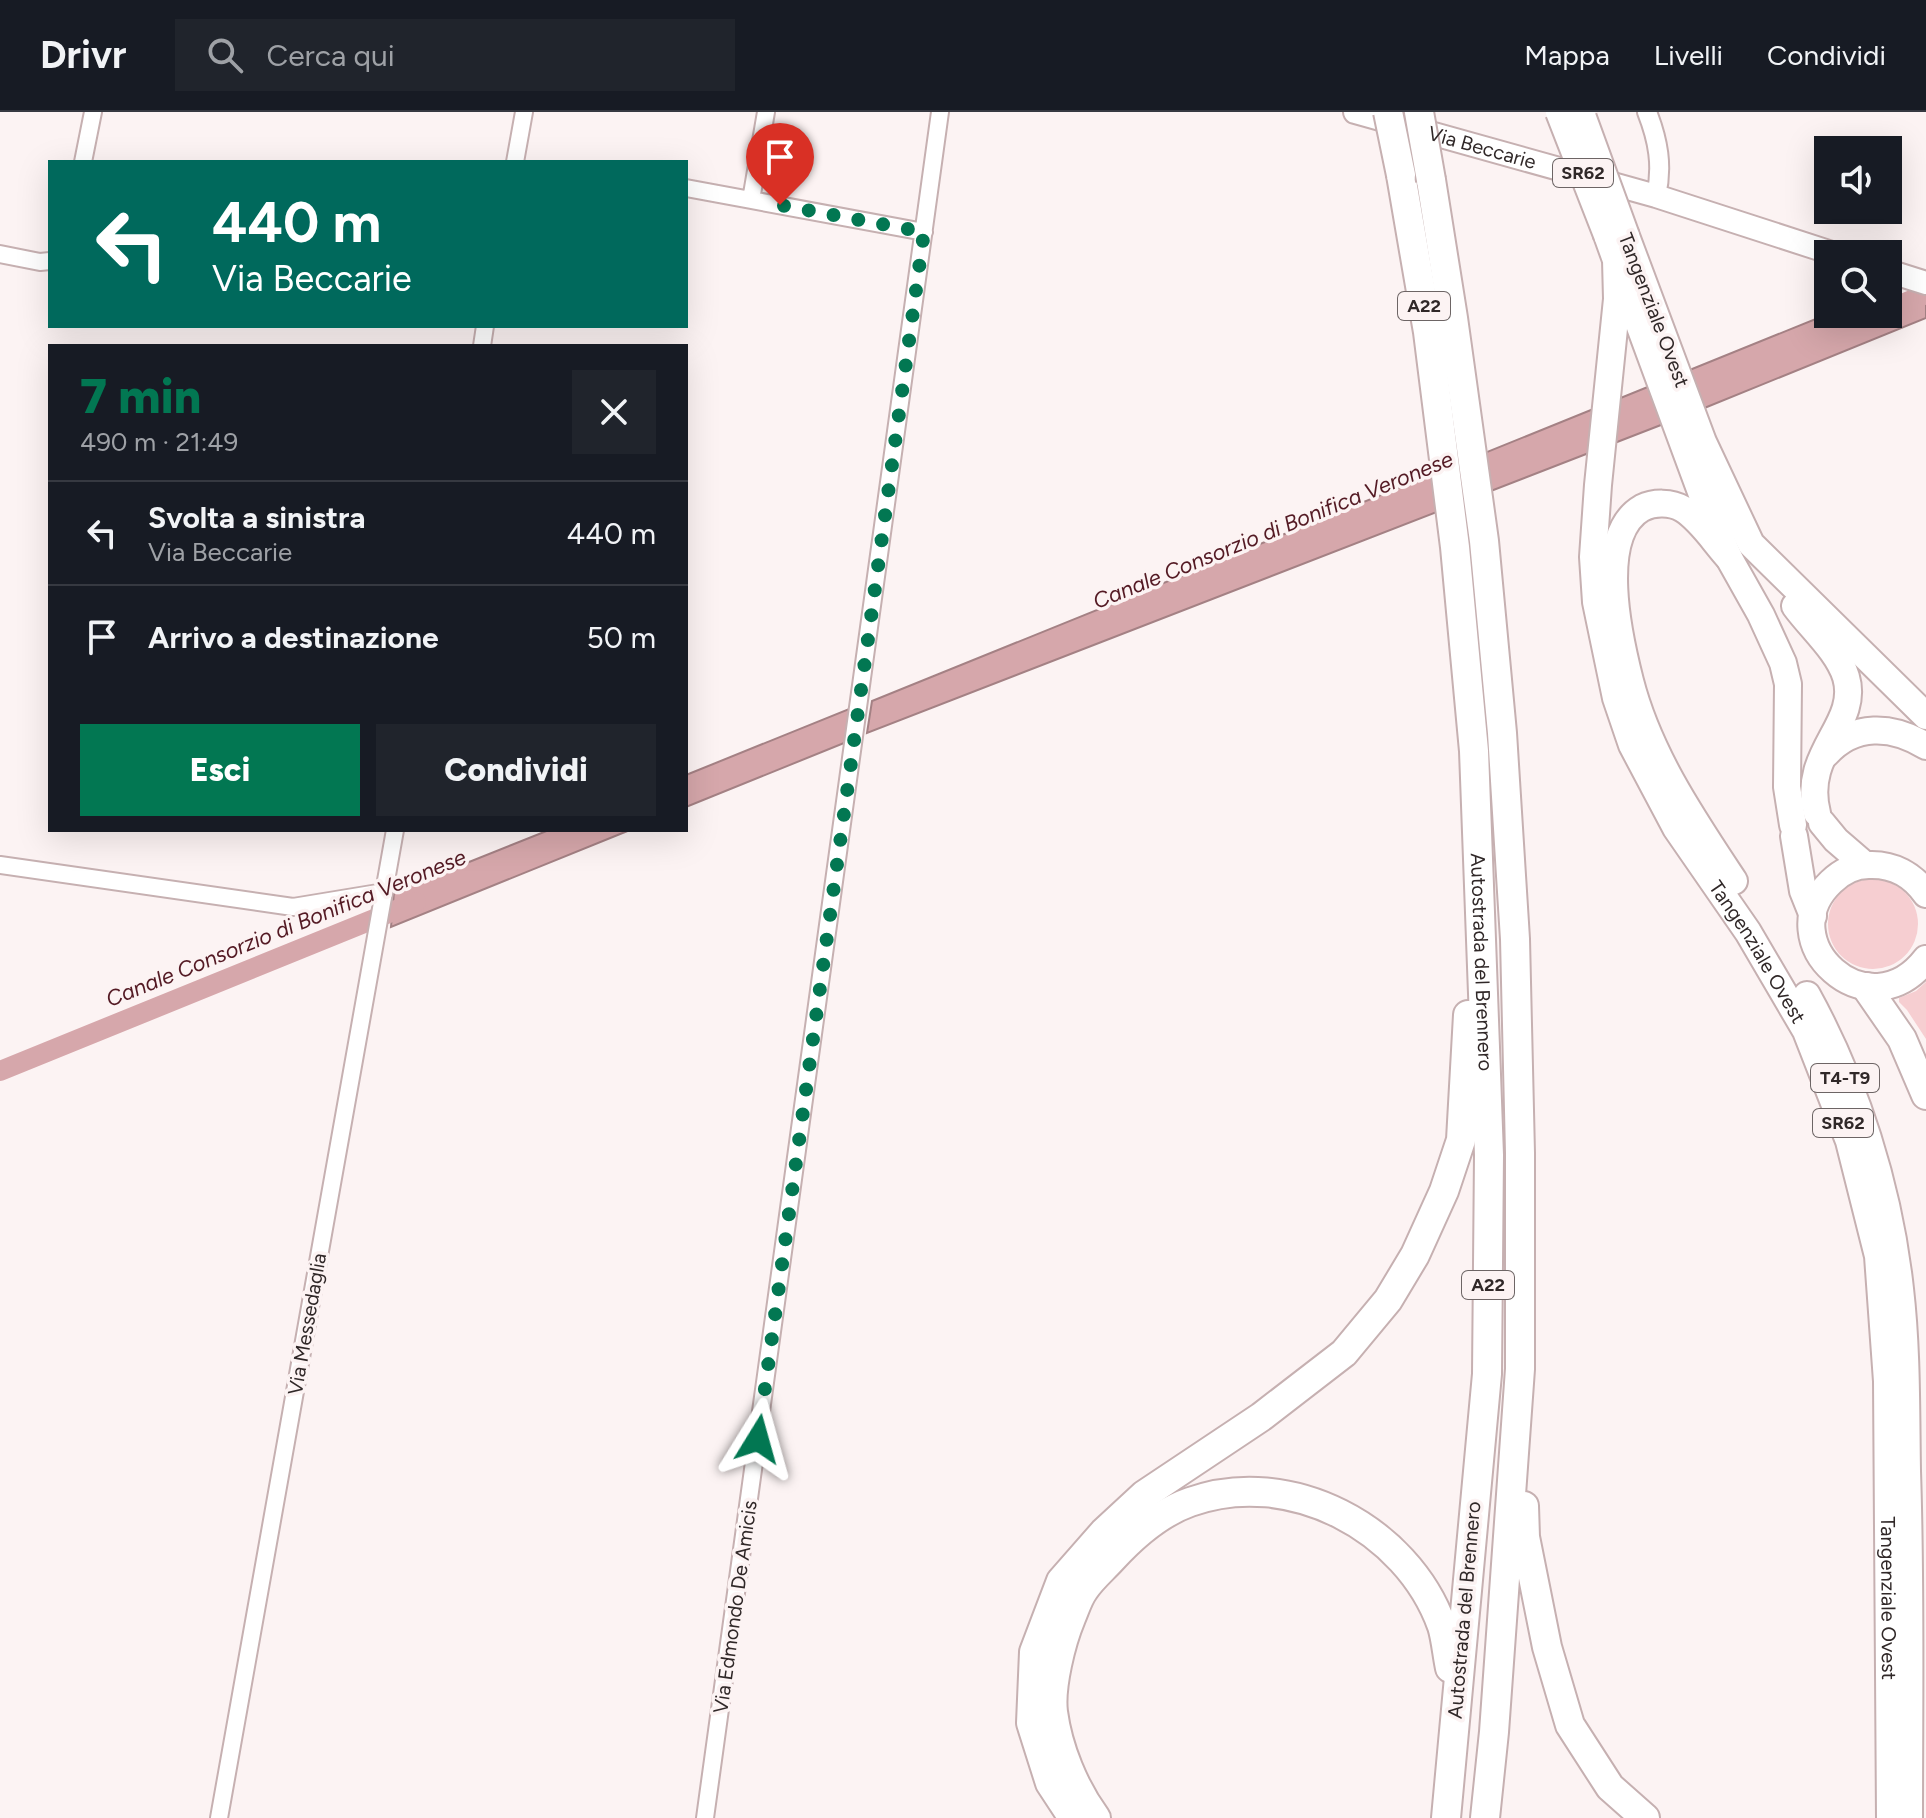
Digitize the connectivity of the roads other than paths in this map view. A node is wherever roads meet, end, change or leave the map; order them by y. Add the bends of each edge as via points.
1 (93, 112) edge
2 (524, 112) edge
3 (766, 112) edge
4 (940, 112) edge
5 (1355, 112) edge
6 (1388, 112) edge
7 (1419, 112) edge
8 (1647, 112) edge
9 (1574, 114) edge
10 (83, 160) edge
11 (515, 160) edge
12 (688, 188) edge
13 (1656, 196) junction
14 (751, 200) junction
15 (924, 232) junction
16 (1616, 244) junction
17 (1814, 247) edge
18 (0, 254) edge
19 (48, 261) edge
20 (1902, 276) edge
21 (1926, 283) edge
22 (1740, 551) junction
23 (1926, 716) edge
24 (1926, 746) edge
25 (1474, 751) junction
26 (1818, 762) junction
27 (395, 832) edge
28 (0, 865) edge
29 (1865, 865) junction
30 (384, 892) junction
31 (1926, 894) edge
32 (1813, 916) junction
33 (1926, 959) edge
34 (1866, 987) junction
35 (1926, 1095) edge
36 (1520, 1369) junction
37 (219, 1818) edge
38 (705, 1818) edge
39 (1073, 1818) edge
40 (1096, 1818) edge
41 (1444, 1818) edge
42 (1485, 1818) edge
43 (1645, 1818) edge
44 (1890, 1818) edge
45 (1909, 1818) edge

1 - 10 street
2 - 11 street
3 - 14 street
4 - 15 street, Via Edmondo De Amicis
5 - 13 main road, Via Beccarie
6 - 25 highway, Autostrada del Brennero / A22, bridge via 1428,332
7 - 36 highway, Autostrada del Brennero / A22, bridge via 1470,433 1502,733 1515,939
8 - 13 street via 1659,155
9 - 16 highway, Tangenziale Ovest / SR62, bridge
12 - 14 street
13 - 17 main road, Via Beccarie
14 - 15 street
15 - 38 street, Via Edmondo De Amicis
16 - 22 highway, Tangenziale Ovest / SR62
16 - 44 highway, Tangenziale Ovest / SR62 via 1617,299 1593,557 1596,602 1616,698 1632,745 1676,828 1748,932 1806,1031 1849,1141 1872,1229 1887,1381
18 - 19 street
20 - 21 main road
22 - 23 highway, Tangenziale Ovest / SR62
22 - 26 highway via 1846,677 1844,715
22 - 32 highway via 1788,684 1787,787 1801,880
22 - 45 highway, T4-T9 via 1684,510 1645,506 1633,514 1618,539 1618,619 1630,682 1657,755 1828,1035 1884,1198 1904,1341
24 - 26 highway via 1897,733 1864,730 1836,743
25 - 39 highway via 1461,1140 1444,1191 1388,1300 1344,1353 1261,1417 1144,1495 1061,1581 1034,1652 1031,1723 1050,1783
25 - 41 highway, Autostrada del Brennero / A22 via 1489,1155 1487,1374
26 - 29 highway via 1813,795 1820,818
27 - 30 street, Via Messedaglia
28 - 30 street via 293,907
29 - 31 highway via 1897,869
29 - 32 highway via 1850,869 1825,888
30 - 37 street, Via Messedaglia
32 - 34 highway via 1814,940 1824,962 1850,983
33 - 34 highway via 1906,978
34 - 35 highway via 1902,1039
36 - 42 highway, Autostrada del Brennero / A22
36 - 43 highway via 1525,1537 1547,1647 1570,1725 1610,1787
40 - 41 highway via 1069,1772 1053,1710 1060,1644 1083,1591 1126,1544 1157,1518 1226,1492 1292,1496 1359,1522 1391,1549 1424,1591 1442,1626 1451,1670

